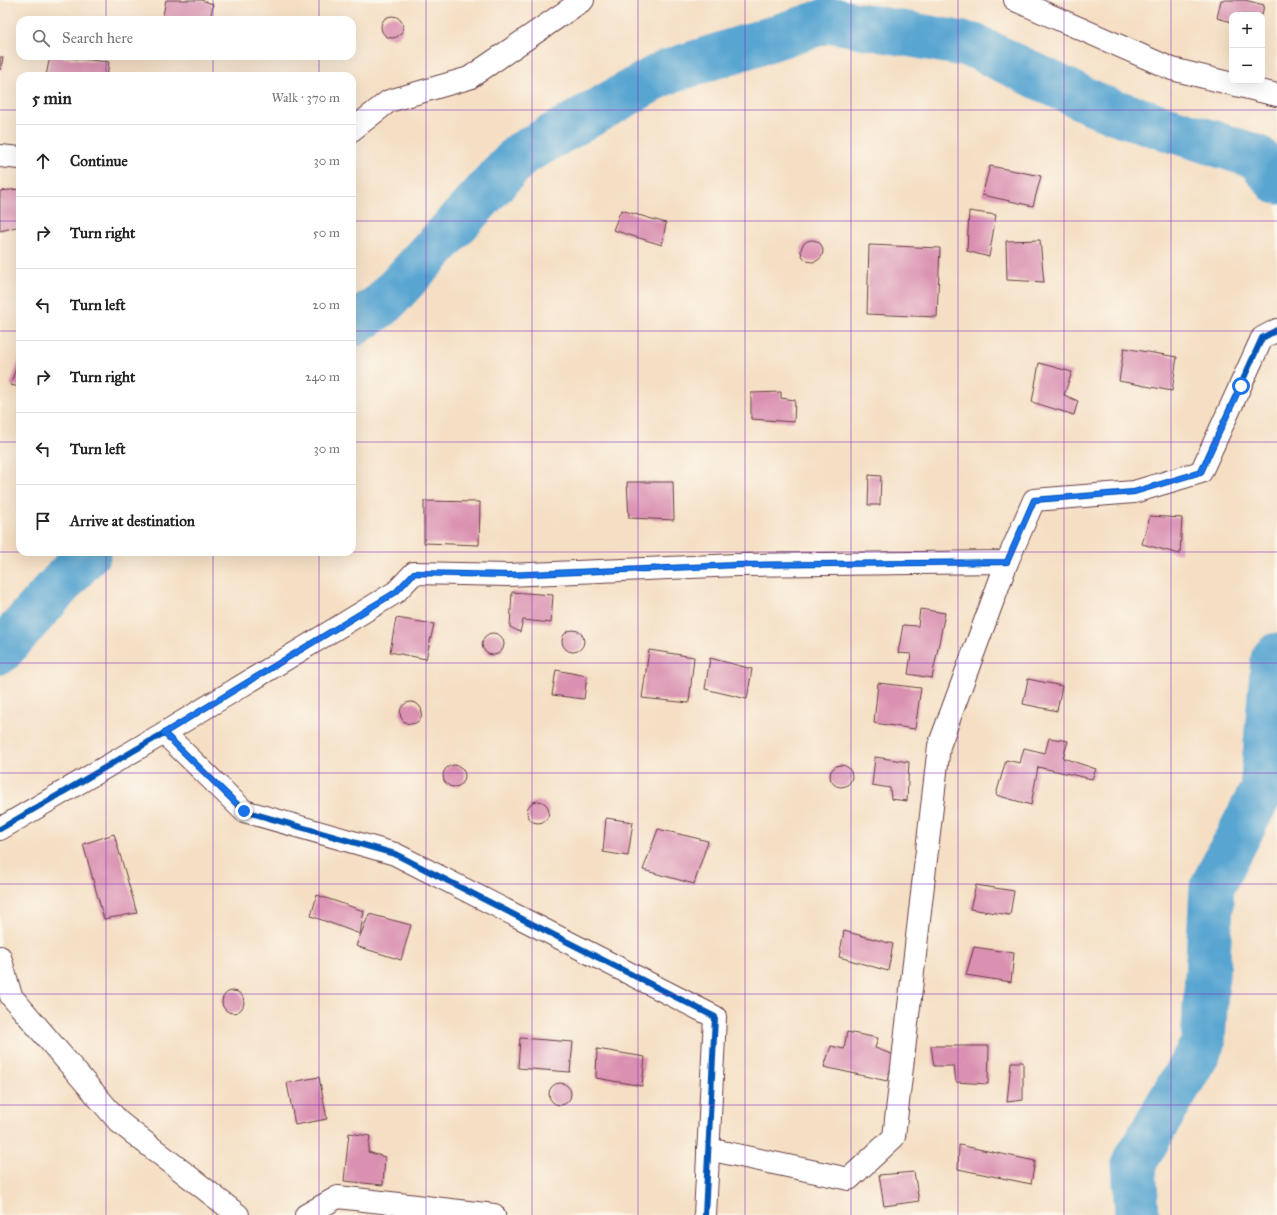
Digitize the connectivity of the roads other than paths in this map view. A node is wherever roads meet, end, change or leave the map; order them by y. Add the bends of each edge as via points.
1 (584, 0) edge
2 (1015, 0) edge
3 (1277, 95) edge
4 (356, 127) edge
5 (0, 156) edge
6 (16, 158) edge
7 (1277, 330) edge
8 (1007, 562) junction
9 (164, 733) junction
10 (0, 829) edge
11 (0, 957) edge
12 (708, 1149) junction
13 (238, 1215) edge
14 (306, 1215) edge
15 (494, 1215) edge
16 (705, 1215) edge

1 - 4 street via 469,78 390,101
2 - 3 street via 1172,69
5 - 6 street
7 - 8 street via 1262,338 1201,472 1134,492 1034,500
8 - 9 street via 737,565 508,575 414,573 396,592
8 - 12 street via 939,746 894,1137 849,1179
9 - 10 street
9 - 12 street via 244,811 395,854 715,1017
11 - 13 street via 11,996 119,1122
12 - 16 street
14 - 15 street via 338,1197

